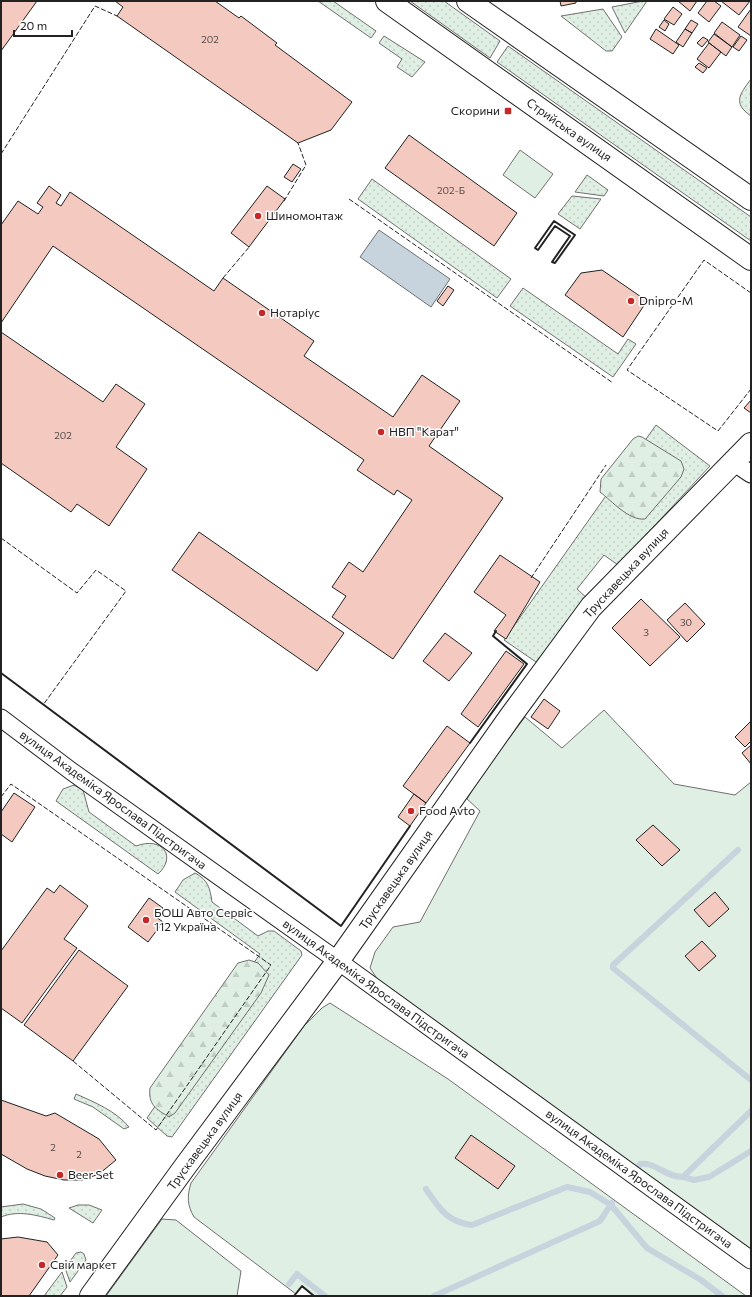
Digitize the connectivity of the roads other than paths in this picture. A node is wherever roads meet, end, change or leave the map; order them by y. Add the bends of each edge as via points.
1 (387, 1) edge
2 (468, 1) edge
3 (751, 199) edge
4 (751, 259) edge
5 (751, 444) edge
6 (742, 468) edge
7 (1, 718) edge
8 (338, 961) junction
9 (751, 1260) edge
10 (92, 1296) edge

1 - 4 street, Стрийська вулиця
2 - 3 street
5 - 6 street, Трускавецька вулиця
6 - 8 street, Трускавецька вулиця via 591,607
7 - 8 street, вулиця Академіка Ярослава Підстригача via 71,771
8 - 9 street, вулиця Академіка Ярослава Підстригача
8 - 10 street, Трускавецька вулиця

